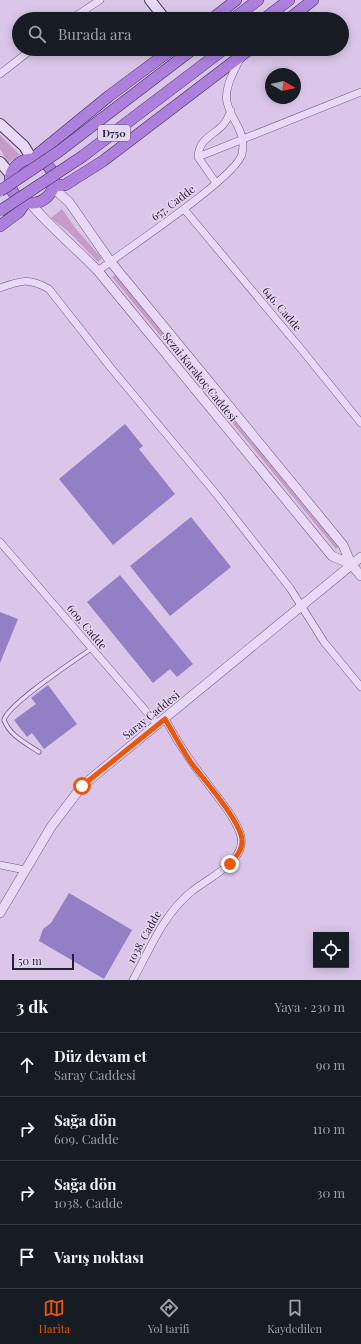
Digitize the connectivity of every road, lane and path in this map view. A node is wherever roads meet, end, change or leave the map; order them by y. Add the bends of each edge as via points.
1 (100, 0) edge
2 (150, 0) edge
3 (236, 0) edge
4 (258, 0) edge
5 (289, 0) edge
6 (313, 0) edge
7 (82, 12) edge
8 (160, 12) edge
9 (221, 12) edge
10 (242, 12) edge
11 (273, 12) edge
12 (298, 12) edge
13 (23, 56) edge
14 (163, 56) edge
15 (184, 56) edge
16 (215, 56) edge
17 (240, 57) joint
18 (0, 74) edge
19 (361, 92) edge
20 (231, 111) junction
21 (0, 124) edge
22 (242, 140) junction
23 (198, 157) junction
24 (33, 160) junction
25 (0, 162) edge
26 (7, 179) edge
27 (216, 183) junction
28 (53, 187) junction
29 (0, 191) edge
30 (27, 203) junction
31 (184, 209) junction
32 (0, 211) edge
33 (0, 226) edge
34 (110, 261) junction
35 (98, 271) junction
36 (0, 288) edge
37 (361, 424) edge
38 (0, 542) edge
39 (361, 557) edge
40 (351, 564) junction
41 (361, 576) edge
42 (301, 606) junction
43 (91, 649) junction
44 (361, 687) edge
45 (161, 722) junction
46 (39, 752) dead end
47 (242, 840) joint
48 (0, 865) edge
49 (25, 870) junction
50 (0, 913) edge
51 (133, 980) edge

1 - 7 street
2 - 8 main road
3 - 9 highway
4 - 10 highway
5 - 11 highway
6 - 12 highway
13 - 18 street
14 - 24 highway via 103,101
15 - 29 highway, D750, bridge via 58,152
16 - 32 highway, D750, bridge via 83,156
17 - 20 street via 227,96
17 - 28 highway via 92,168 65,185
19 - 22 street
20 - 22 street via 239,126
20 - 23 street via 222,126 206,137
21 - 24 main road via 24,146
22 - 23 street
22 - 27 street, 657. Cadde via 240,159
23 - 27 street
24 - 26 highway via 18,164
24 - 28 highway via 45,164 50,169
25 - 26 main road
26 - 30 highway via 14,195
27 - 31 street, 657. Cadde
28 - 30 highway via 45,199
28 - 34 street, Sezai Karakoç Caddesi via 69,202
30 - 33 highway
30 - 35 street, Sezai Karakoç Caddesi
31 - 34 street, 657. Cadde
31 - 37 street, 646. Cadde
34 - 35 street, 657. Cadde
34 - 40 street, Sezai Karakoç Caddesi via 343,545
35 - 40 street, Sezai Karakoç Caddesi via 332,556
36 - 42 street via 26,280 50,289 217,495 290,588
38 - 43 street, 609. Cadde
39 - 40 street, Saray Caddesi
40 - 41 street, Sezai Karakoç Caddesi
40 - 42 street, Saray Caddesi
42 - 44 street via 324,642
42 - 45 street, Saray Caddesi
43 - 45 street, 609. Cadde
43 - 46 lane via 26,696 5,716 4,720 9,730
45 - 47 street, 609. Cadde via 228,812
45 - 49 street, Saray Caddesi via 82,786 55,822
47 - 51 street, 1038. Cadde via 240,852 230,864 192,891 168,916
48 - 49 street
49 - 50 street, Saray Caddesi

